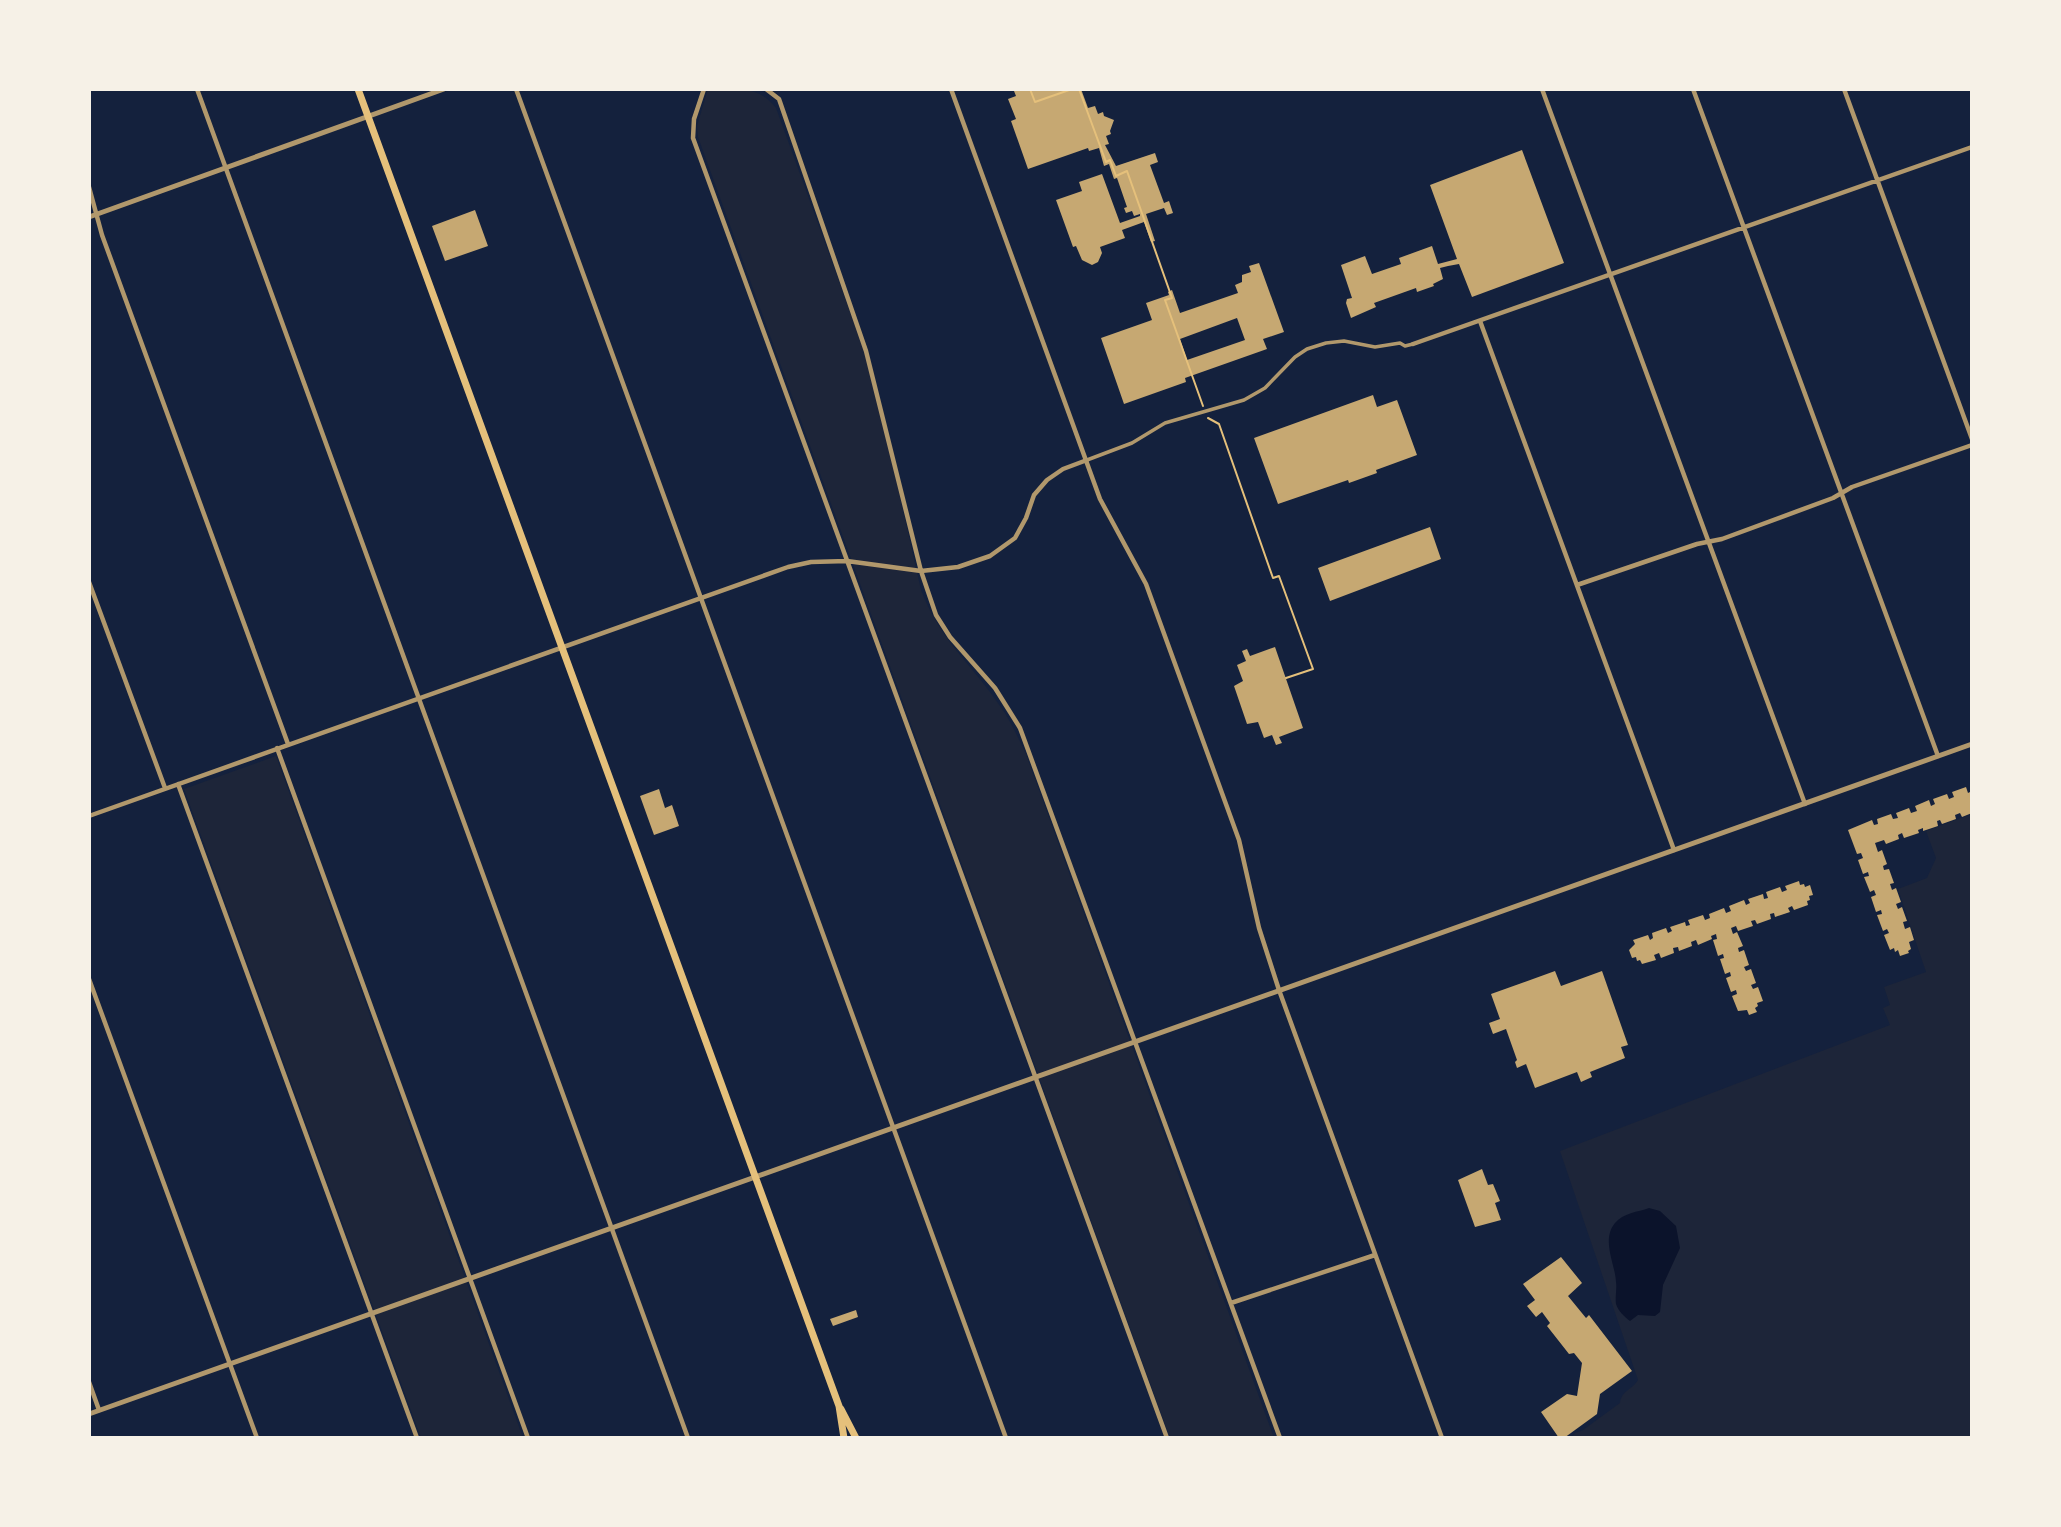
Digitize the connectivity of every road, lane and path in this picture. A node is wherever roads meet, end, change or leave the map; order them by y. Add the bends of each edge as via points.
1 (197, 89) edge
2 (358, 89) edge
3 (444, 89) edge
4 (516, 89) edge
5 (704, 89) edge
6 (766, 89) edge
7 (951, 89) edge
8 (1030, 89) edge
9 (1072, 89) edge
10 (1079, 89) edge
11 (1542, 89) edge
12 (1693, 89) edge
13 (1844, 89) edge
14 (368, 116) junction
15 (1972, 146) edge
16 (225, 166) junction
17 (1877, 180) junction
18 (89, 187) edge
19 (97, 214) junction
20 (89, 216) edge
21 (1744, 228) junction
22 (1610, 274) junction
23 (1480, 321) junction
24 (1413, 344) joint
25 (1205, 412) junction
26 (1972, 439) edge
27 (1972, 445) edge
28 (1087, 460) junction
29 (1842, 493) junction
30 (1709, 542) junction
31 (847, 561) junction
32 (921, 571) junction
33 (89, 582) edge
34 (1577, 585) junction
35 (701, 599) junction
36 (564, 648) junction
37 (1286, 678) dead end
38 (419, 698) junction
39 (288, 744) junction
40 (1972, 744) edge
41 (277, 748) junction
42 (1938, 756) junction
43 (178, 784) junction
44 (165, 789) junction
45 (1805, 804) junction
46 (89, 816) edge
47 (1674, 850) junction
48 (89, 979) edge
49 (1279, 990) junction
50 (1135, 1042) junction
51 (1036, 1077) junction
52 (893, 1127) junction
53 (755, 1176) junction
54 (611, 1227) junction
55 (1376, 1255) junction
56 (470, 1278) junction
57 (1231, 1303) junction
58 (372, 1313) junction
59 (230, 1364) junction
60 (89, 1382) edge
61 (839, 1406) junction
62 (99, 1410) junction
63 (89, 1414) edge
64 (257, 1438) edge
65 (417, 1438) edge
66 (528, 1438) edge
67 (688, 1438) edge
68 (844, 1438) edge
69 (856, 1438) edge
70 (1006, 1438) edge
71 (1167, 1438) edge
72 (1280, 1438) edge
73 (1442, 1438) edge

1 - 16 street
2 - 14 main road
3 - 14 street
4 - 35 street
5 - 31 street via 694,119 694,138
6 - 32 street via 779,99 866,351
7 - 28 street
8 - 9 path via 1035,102
10 - 25 path via 1106,162 1110,160 1116,176 1128,171 1172,298 1165,300
11 - 22 street
12 - 21 street
13 - 17 street
14 - 16 street
14 - 36 main road
15 - 17 street
16 - 19 street
16 - 38 street
17 - 21 street
17 - 26 street
18 - 19 street
19 - 20 street
19 - 39 street
21 - 22 street
21 - 29 street
22 - 23 street
22 - 30 street
23 - 24 street
23 - 34 street
24 - 25 street via 1375,347 1344,341 1307,349 1265,388
25 - 28 street via 1165,423 1132,443
25 - 37 path via 1219,424 1273,578 1279,576 1313,669
27 - 29 street
28 - 32 street via 1048,480 1034,495 1015,538 990,556 958,567
28 - 49 street via 1108,516 1146,584 1231,817
29 - 30 street
29 - 42 street
30 - 34 street
30 - 45 street
31 - 32 street
31 - 35 street via 788,567
31 - 51 street
32 - 50 street via 936,615 995,688 1020,728
33 - 44 street
34 - 47 street
35 - 36 street
35 - 52 street
36 - 38 street
36 - 53 main road
38 - 39 street
38 - 54 street
39 - 41 street
40 - 42 street
41 - 43 street
41 - 56 street
42 - 45 street
43 - 44 street
43 - 58 street
44 - 46 street
45 - 47 street
47 - 49 street
48 - 59 street
49 - 50 street
49 - 55 street
50 - 51 street
50 - 57 street
51 - 52 street
51 - 71 street
52 - 53 street
52 - 70 street
53 - 54 street
53 - 61 main road
54 - 56 street
54 - 67 street
55 - 57 street
55 - 73 street
56 - 58 street
56 - 66 street
57 - 72 street
58 - 59 street
58 - 65 street
59 - 62 street
59 - 64 street
60 - 62 street
61 - 68 main road
61 - 69 main road
62 - 63 street

